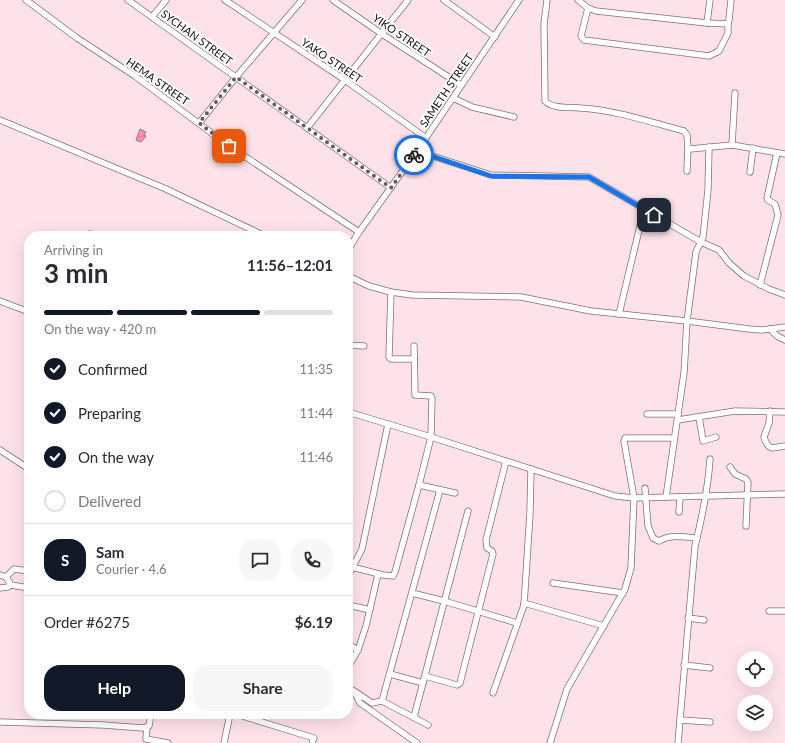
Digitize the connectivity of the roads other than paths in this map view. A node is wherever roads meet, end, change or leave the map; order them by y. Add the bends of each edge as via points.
1 (26, 0) edge
2 (128, 0) edge
3 (166, 0) edge
4 (225, 0) edge
5 (302, 0) edge
6 (333, 0) edge
7 (408, 0) edge
8 (444, 0) edge
9 (519, 0) edge
10 (547, 0) edge
11 (578, 0) edge
12 (710, 0) edge
13 (731, 0) edge
14 (588, 8) junction
15 (152, 17) junction
16 (707, 23) junction
17 (728, 24) junction
18 (274, 33) junction
19 (382, 34) junction
20 (495, 37) junction
21 (236, 77) junction
22 (344, 80) junction
23 (461, 86) junction
24 (735, 93) dead end
25 (452, 98) junction
26 (514, 118) dead end
27 (0, 120) edge
28 (199, 123) junction
29 (307, 128) junction
30 (426, 138) junction
31 (732, 146) junction
32 (708, 147) junction
33 (688, 148) junction
34 (753, 148) junction
35 (417, 151) junction
36 (776, 153) junction
37 (785, 154) edge
38 (687, 171) dead end
39 (750, 172) dead end
40 (391, 188) junction
41 (644, 209) junction
42 (254, 231) edge
43 (359, 232) junction
44 (353, 242) edge
45 (701, 242) junction
46 (353, 278) edge
47 (760, 285) junction
48 (391, 292) junction
49 (785, 295) edge
50 (0, 301) edge
51 (24, 310) edge
52 (619, 314) junction
53 (686, 321) junction
54 (785, 327) edge
55 (770, 329) junction
56 (785, 340) edge
57 (353, 345) edge
58 (364, 346) dead end
59 (414, 346) dead end
60 (414, 359) junction
61 (770, 411) junction
62 (785, 412) edge
63 (353, 414) edge
64 (647, 414) dead end
65 (678, 417) junction
66 (699, 417) junction
67 (388, 424) junction
68 (431, 437) junction
69 (716, 437) dead end
70 (674, 438) junction
71 (785, 446) edge
72 (0, 450) edge
73 (710, 459) dead end
74 (506, 461) junction
75 (24, 466) edge
76 (730, 467) dead end
77 (530, 469) junction
78 (419, 485) junction
79 (645, 488) dead end
80 (440, 490) junction
81 (455, 493) dead end
82 (785, 494) edge
83 (748, 495) junction
84 (706, 496) junction
85 (666, 497) junction
86 (680, 497) junction
87 (634, 498) junction
88 (646, 498) junction
89 (468, 511) dead end
90 (679, 512) dead end
91 (746, 526) dead end
92 (697, 538) junction
93 (353, 562) edge
94 (353, 567) edge
95 (24, 570) edge
96 (378, 574) junction
97 (3, 576) edge
98 (553, 583) dead end
99 (11, 586) junction
100 (24, 587) edge
101 (0, 588) edge
102 (412, 593) junction
103 (623, 593) junction
104 (444, 601) junction
105 (524, 603) junction
106 (353, 605) edge
107 (370, 610) junction
108 (769, 611) dead end
109 (785, 611) edge
110 (479, 612) junction
111 (688, 618) junction
112 (704, 620) dead end
113 (517, 623) junction
114 (604, 626) junction
115 (353, 647) edge
116 (358, 650) junction
117 (353, 658) edge
118 (684, 665) junction
119 (710, 668) dead end
120 (390, 674) junction
121 (424, 676) junction
122 (423, 683) junction
123 (355, 692) joint
124 (493, 693) dead end
125 (382, 701) junction
126 (414, 717) junction
127 (150, 719) edge
128 (229, 719) edge
129 (252, 719) edge
130 (680, 720) junction
131 (0, 722) edge
132 (710, 722) dead end
133 (428, 725) dead end
134 (147, 727) junction
135 (168, 743) edge
136 (224, 743) edge
137 (312, 743) edge
138 (417, 743) edge
139 (550, 743) edge
140 (678, 743) edge

1 - 28 street, HEMA STREET
2 - 15 street, SYCHAN STREET
3 - 15 street
4 - 18 street, YAKO STREET
5 - 18 street
6 - 19 street, YIKO STREET
7 - 19 street
8 - 20 street
9 - 20 street, SAMETH STREET
10 - 33 street via 544,24 545,101 563,107 598,109 684,131 687,135
11 - 14 street
12 - 16 street
13 - 17 street
14 - 16 street
14 - 17 street via 581,36 584,40 709,56 719,51 723,45 728,34
15 - 21 street, SYCHAN STREET
16 - 17 street
18 - 21 street
18 - 22 street, YAKO STREET
19 - 22 street
19 - 23 street, YIKO STREET
20 - 23 street, SAMETH STREET
21 - 28 street
21 - 29 street, SYCHAN STREET
22 - 29 street
22 - 30 street, YAKO STREET
23 - 25 street, SAMETH STREET
24 - 31 street
25 - 26 street via 472,107
25 - 30 street, SAMETH STREET
27 - 42 street via 166,189
28 - 43 street, HEMA STREET via 229,146
29 - 40 street, SYCHAN STREET
30 - 35 street, SAMETH STREET
31 - 32 street
31 - 34 street
32 - 33 street
32 - 45 street via 708,190
33 - 38 street
34 - 36 street
34 - 39 street
35 - 40 street, SAMETH STREET
35 - 41 street via 491,176 589,177
36 - 37 street
36 - 47 street via 767,198 776,204 778,215
40 - 43 street, SAMETH STREET
41 - 45 street
41 - 52 street
43 - 44 street, SAMETH STREET
45 - 47 street via 719,250 744,276
45 - 53 street via 696,252
46 - 48 street
47 - 49 street
48 - 52 street via 412,295 521,297
48 - 60 street via 389,357
50 - 51 street
52 - 53 street
53 - 55 street
53 - 65 street via 684,373
54 - 55 street
55 - 56 street via 776,336
57 - 58 street
59 - 60 street
60 - 68 street via 415,395 432,398
61 - 62 street
61 - 66 street
61 - 71 street via 765,441 770,448
63 - 67 street
64 - 65 street
65 - 66 street
65 - 70 street
66 - 69 street via 703,441
67 - 68 street
67 - 93 street via 362,549
68 - 74 street
68 - 78 street
70 - 85 street
70 - 87 street via 625,438
72 - 75 street
73 - 84 street
74 - 77 street
74 - 110 street via 486,540 487,548 493,554
76 - 83 street via 735,474 748,482
77 - 87 street via 615,496
77 - 105 street
78 - 80 street
78 - 96 street via 395,572 393,576
79 - 88 street
80 - 81 street
80 - 102 street
82 - 83 street
83 - 84 street
83 - 91 street
84 - 86 street
84 - 92 street
85 - 86 street
85 - 88 street
86 - 90 street
87 - 88 street
87 - 103 street via 631,568
88 - 92 street via 648,526 653,538 659,541 673,536
89 - 104 street
92 - 111 street
94 - 96 street
95 - 97 street via 14,569
96 - 107 street
97 - 99 street
98 - 103 street
99 - 100 street
99 - 101 street
102 - 104 street
102 - 120 street
103 - 114 street
104 - 110 street
104 - 121 street
105 - 113 street
105 - 114 street
106 - 107 street
107 - 116 street
108 - 109 street
110 - 113 street
110 - 121 street via 460,683
111 - 112 street
111 - 118 street
113 - 124 street
114 - 139 street via 567,689
115 - 116 street
116 - 117 street
118 - 119 street
118 - 130 street
120 - 122 street
120 - 125 street
121 - 122 street
122 - 126 street
123 - 125 street via 369,701
123 - 138 street via 360,703
125 - 126 street
126 - 133 street
127 - 134 street
128 - 136 street
129 - 137 street via 314,738
130 - 132 street
130 - 140 street
131 - 134 street
134 - 135 street via 146,739

